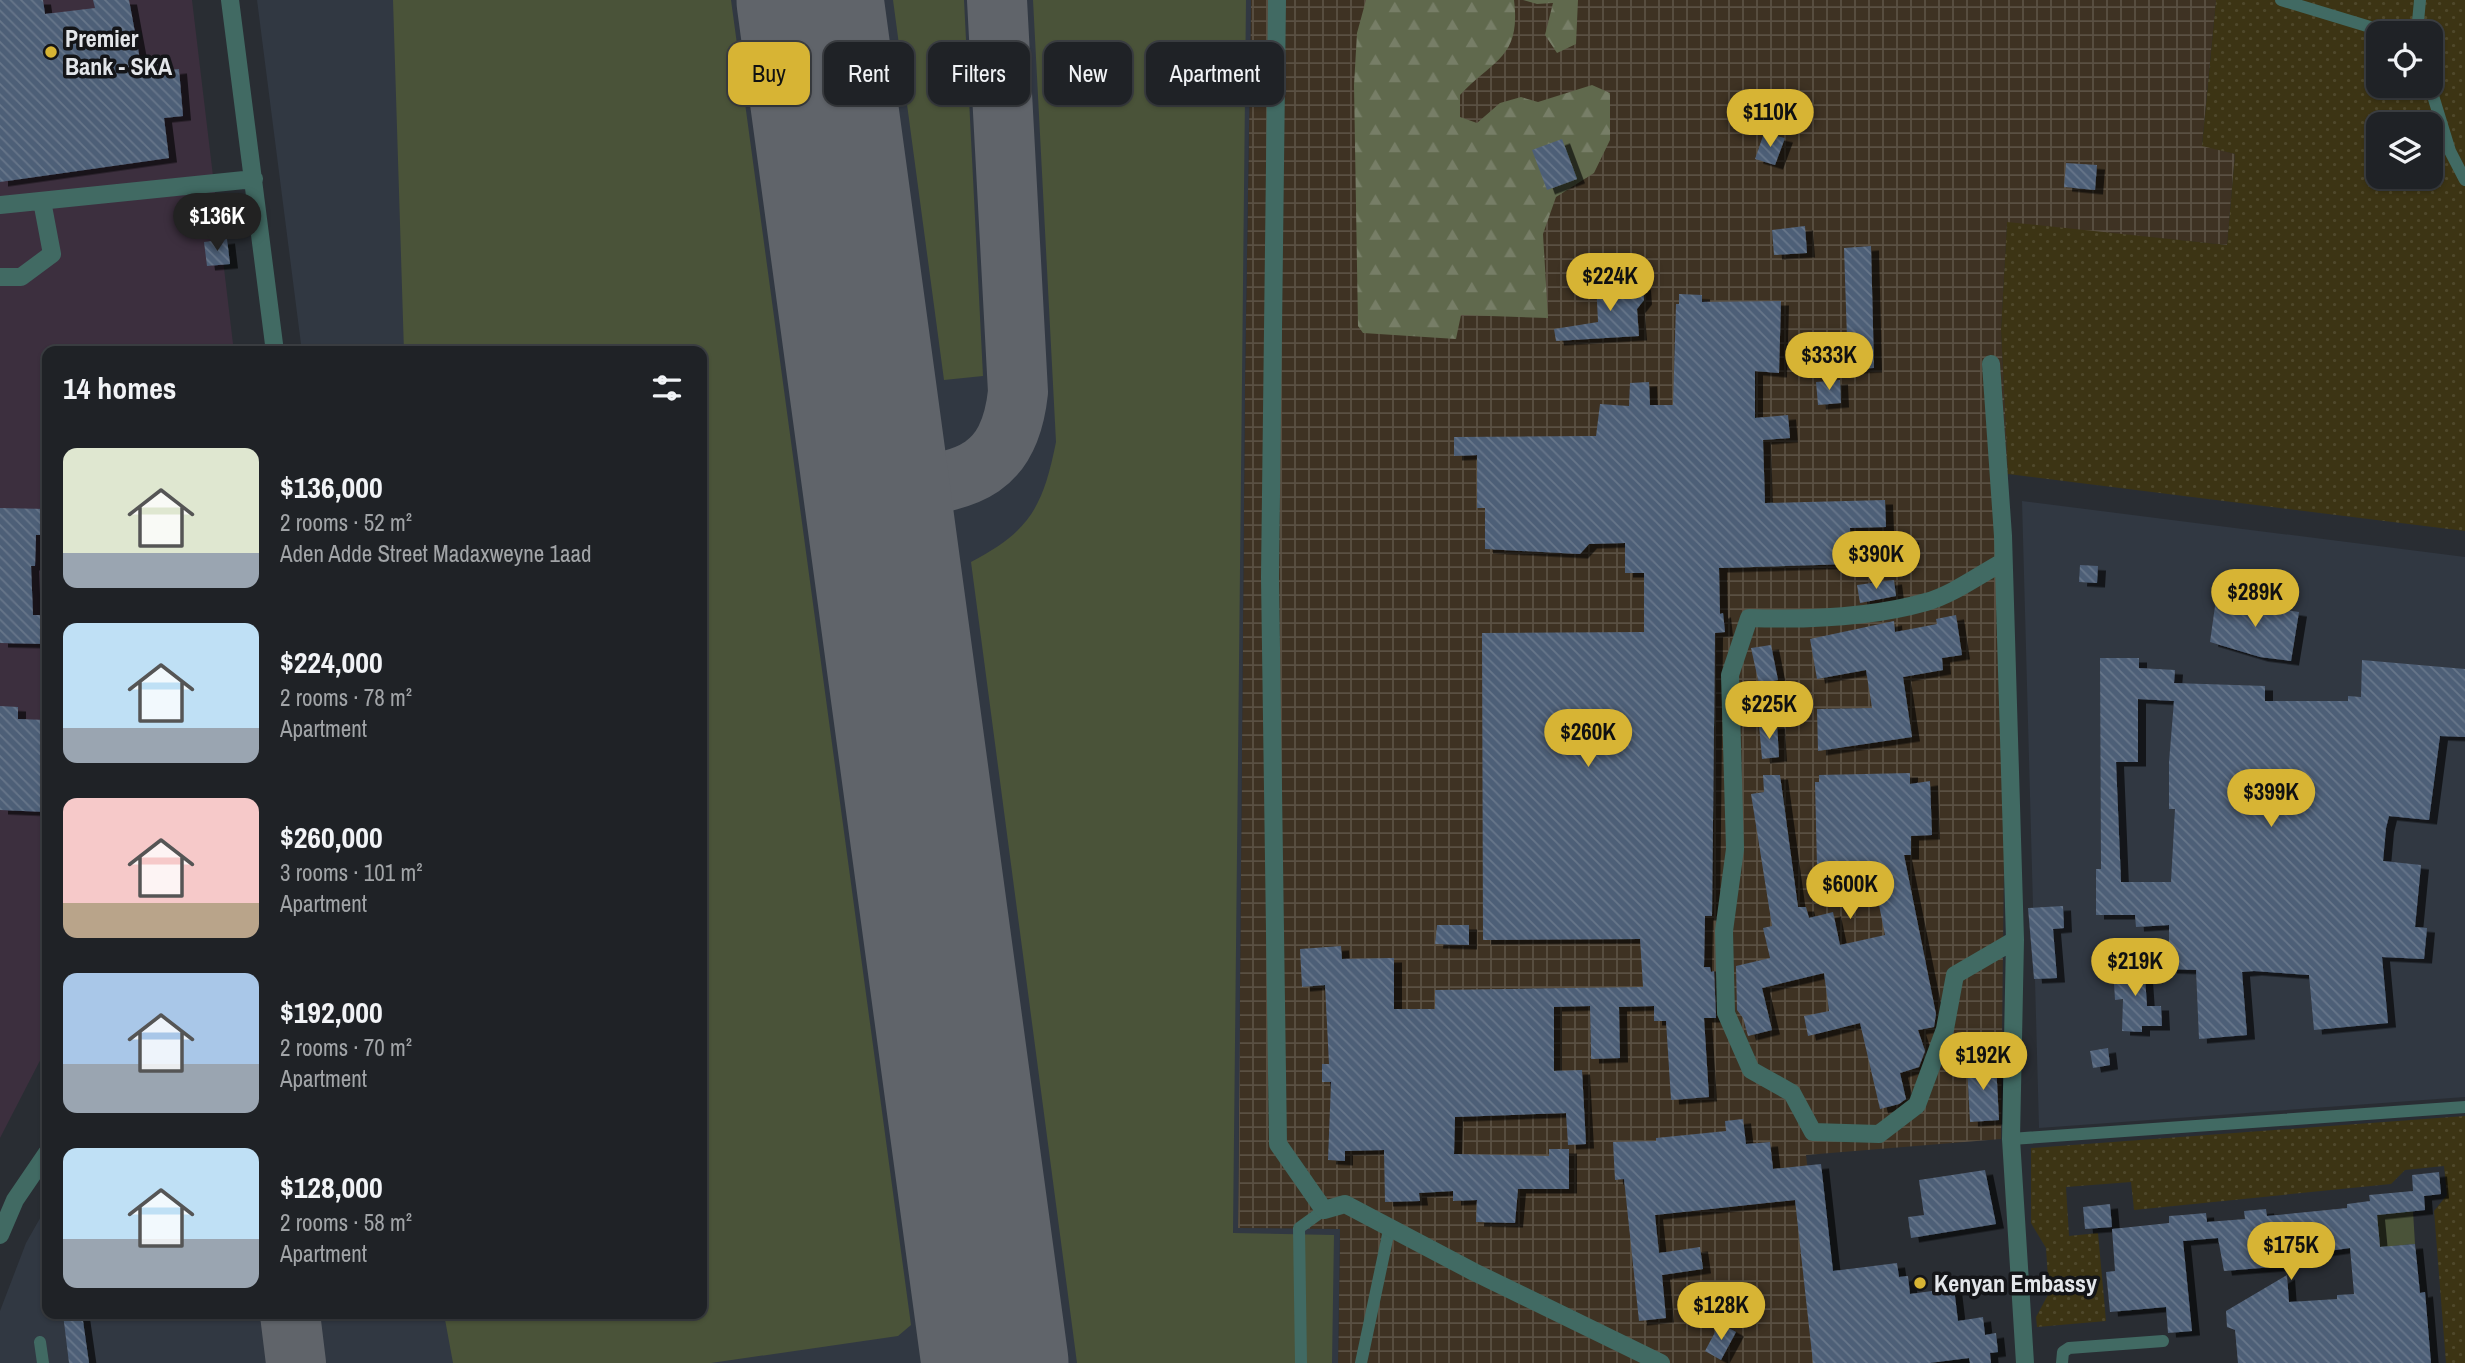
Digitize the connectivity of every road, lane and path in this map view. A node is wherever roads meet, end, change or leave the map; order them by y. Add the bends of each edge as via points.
1 (229, 0) edge
2 (1277, 0) edge
3 (2281, 0) edge
4 (2420, 0) edge
5 (2418, 21) edge
6 (2366, 26) edge
7 (2434, 98) edge
8 (254, 179) junction
9 (2465, 180) edge
10 (42, 201) junction
11 (0, 205) edge
12 (0, 277) edge
13 (274, 346) edge
14 (1991, 364) dead end
15 (2003, 562) junction
16 (2015, 940) junction
17 (2465, 1107) edge
18 (2011, 1139) junction
19 (42, 1160) edge
20 (1324, 1210) junction
21 (1389, 1230) junction
22 (0, 1235) edge
23 (2163, 1341) dead end
24 (40, 1342) dead end
25 (43, 1363) edge
26 (1301, 1363) edge
27 (1361, 1363) edge
28 (1661, 1363) edge
29 (2025, 1363) edge
30 (2062, 1363) edge

1 - 8 street
2 - 20 street via 1270,577 1278,1144
3 - 6 lane
4 - 5 lane
7 - 9 lane via 2449,151
8 - 10 street
8 - 13 street
10 - 11 street
10 - 12 street via 52,254 21,277
14 - 15 street
15 - 16 street
15 - 16 street via 1928,601 1862,614 1748,618 1730,675 1735,849 1724,931 1726,1013 1751,1070 1792,1093 1813,1132 1879,1134 1917,1105 1945,1029 1955,975
16 - 18 street
17 - 18 lane
18 - 29 street
19 - 22 street via 15,1200
20 - 21 street via 1345,1204
20 - 26 lane via 1299,1228
21 - 27 lane
21 - 28 street
23 - 30 lane via 2069,1348 2063,1352
24 - 25 lane

